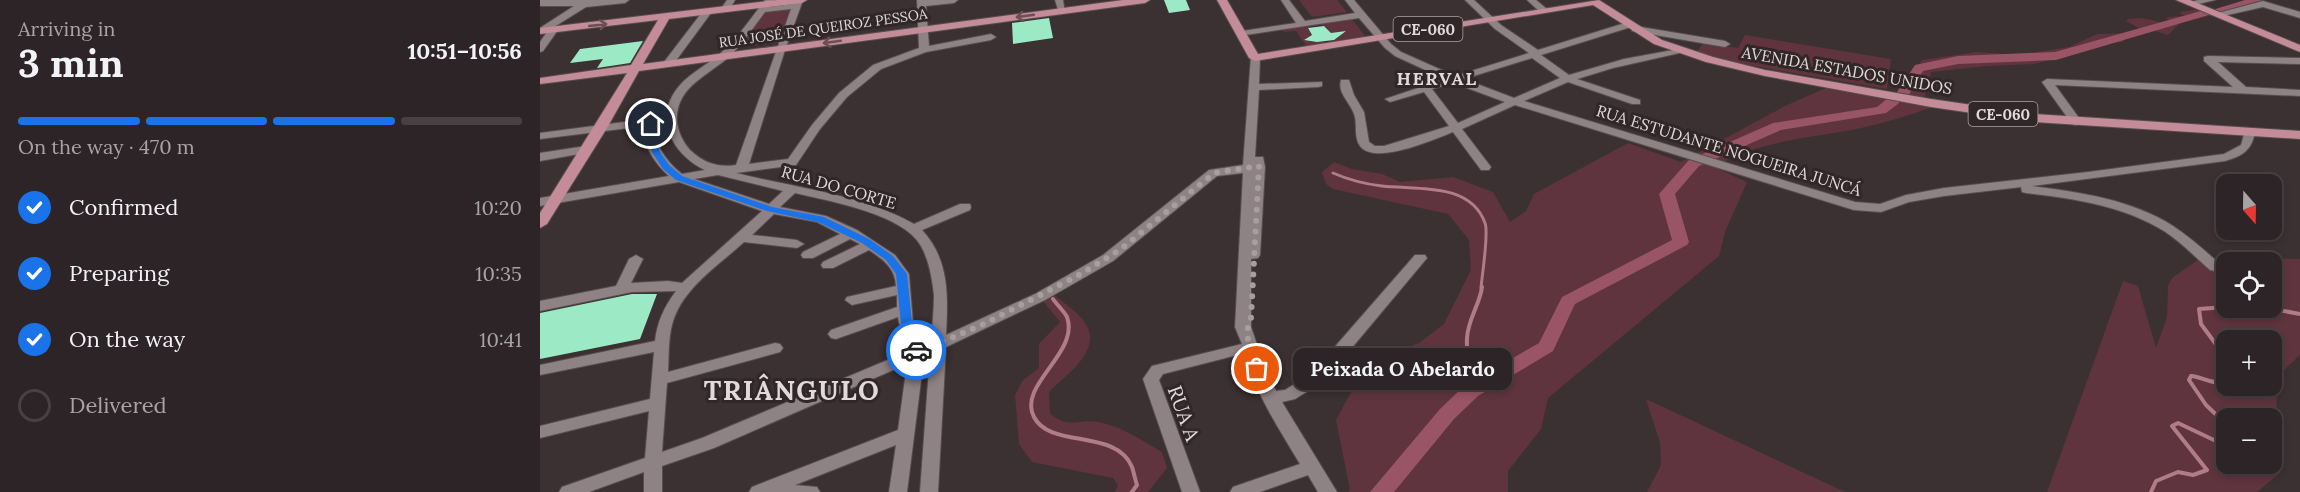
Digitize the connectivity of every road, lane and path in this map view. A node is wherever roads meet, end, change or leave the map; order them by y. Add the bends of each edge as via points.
1 (625, 0) edge
2 (731, 0) edge
3 (954, 0) edge
4 (1145, 0) edge
5 (1222, 0) edge
6 (1227, 0) edge
7 (1285, 0) edge
8 (1294, 0) edge
9 (1340, 0) edge
10 (1349, 0) edge
11 (1469, 0) edge
12 (1531, 0) edge
13 (2181, 0) edge
14 (1593, 1) edge
15 (2193, 1) edge
16 (543, 2) edge
17 (587, 2) edge
18 (799, 2) edge
19 (921, 2) edge
20 (766, 5) edge
21 (1061, 6) edge
22 (2214, 8) edge
23 (1542, 9) junction
24 (725, 10) junction
25 (706, 13) junction
26 (1356, 14) junction
27 (2300, 15) edge
28 (664, 18) junction
29 (1490, 19) junction
30 (1305, 22) junction
31 (1631, 27) junction
32 (553, 30) junction
33 (923, 30) junction
34 (541, 31) edge
35 (1244, 32) junction
36 (991, 37) dead end
37 (1376, 38) junction
38 (1703, 41) junction
39 (1725, 44) dead end
40 (2300, 46) edge
41 (540, 49) edge
42 (780, 50) junction
43 (924, 50) junction
44 (1680, 50) junction
45 (1692, 54) junction
46 (1535, 55) junction
47 (722, 57) junction
48 (1258, 57) junction
49 (2300, 62) edge
50 (668, 64) junction
51 (634, 68) junction
52 (1456, 78) junction
53 (1568, 78) junction
54 (540, 81) edge
55 (1259, 82) junction
56 (1345, 82) dead end
57 (1318, 84) dead end
58 (1426, 88) junction
59 (2242, 89) junction
60 (2300, 93) edge
61 (1390, 99) dead end
62 (1515, 102) junction
63 (1636, 102) dead end
64 (2076, 122) junction
65 (1456, 127) junction
66 (601, 128) junction
67 (2249, 133) junction
68 (2300, 135) edge
69 (540, 136) edge
70 (677, 139) junction
71 (653, 146) junction
72 (586, 150) junction
73 (540, 157) edge
74 (1485, 166) dead end
75 (1254, 167) junction
76 (741, 169) junction
77 (721, 171) junction
78 (679, 178) junction
79 (1997, 186) junction
80 (792, 189) junction
81 (557, 199) junction
82 (540, 202) edge
83 (965, 207) dead end
84 (770, 209) junction
85 (540, 224) edge
86 (914, 229) junction
87 (852, 233) junction
88 (741, 238) junction
89 (797, 244) dead end
90 (870, 244) junction
91 (808, 255) dead end
92 (1420, 258) dead end
93 (636, 260) dead end
94 (828, 265) dead end
95 (2216, 267) dead end
96 (684, 288) junction
97 (904, 289) junction
98 (620, 291) junction
99 (852, 300) dead end
100 (540, 306) edge
101 (906, 309) junction
102 (836, 334) dead end
103 (1248, 339) junction
104 (938, 344) junction
105 (662, 345) junction
106 (775, 348) dead end
107 (916, 353) junction
108 (540, 370) edge
109 (659, 380) junction
110 (1272, 398) junction
111 (657, 403) junction
112 (540, 432) edge
113 (903, 435) junction
114 (653, 462) junction
115 (1311, 466) junction
116 (568, 492) edge
117 (653, 492) edge
118 (758, 492) edge
119 (788, 492) edge
120 (811, 492) edge
121 (898, 492) edge
122 (929, 492) edge
123 (1191, 492) edge
124 (1239, 492) edge
125 (1328, 492) edge

1 - 17 street
2 - 24 street
3 - 19 street
4 - 21 main road, RUA JOSÉ DE QUEIROZ PESSOA
5 - 35 main road
6 - 35 main road
7 - 30 street
8 - 30 street
9 - 26 street
10 - 26 street
11 - 29 street
12 - 23 street
13 - 22 main road
14 - 23 main road, CE-060
14 - 31 main road, CE-060
15 - 22 main road
16 - 17 street
17 - 34 street
18 - 20 main road
18 - 42 street
19 - 33 street
20 - 24 main road
20 - 47 street
21 -> 33 main road, RUA JOSÉ DE QUEIROZ PESSOA
22 - 27 street via 2274,5
22 - 40 main road
22 - 40 main road
23 - 29 main road, CE-060
24 - 25 main road
25 - 28 main road
25 - 50 street
26 - 30 street
26 - 37 street, RUA ESTUDANTE NOGUEIRA JUNCÁ
32 -> 28 main road
28 - 51 main road
29 - 37 main road, CE-060
29 - 46 street
30 - 35 street
31 - 38 street
31 - 44 main road, CE-060
31 - 46 street
32 - 34 main road
32 - 41 street
33 -> 42 main road, RUA JOSÉ DE QUEIROZ PESSOA
33 - 43 street
35 - 48 main road
36 - 43 street
37 - 48 main road, CE-060
37 - 52 street, RUA ESTUDANTE NOGUEIRA JUNCÁ via 1398,54
38 - 39 street
38 - 45 street
42 - 47 main road, RUA JOSÉ DE QUEIROZ PESSOA
42 - 76 street
43 - 76 street via 889,61 866,75 816,127 795,160
44 - 45 main road, CE-060
44 - 53 street
45 - 64 main road, AVENIDA ESTADOS UNIDOS / CE-060 via 1765,73 1931,103
46 - 52 street
46 - 53 street
47 - 50 main road, RUA JOSÉ DE QUEIROZ PESSOA
47 - 70 street via 678,94 670,118
48 - 55 street
49 - 59 street via 2208,60
50 - 51 main road, RUA JOSÉ DE QUEIROZ PESSOA
51 - 54 main road, RUA JOSÉ DE QUEIROZ PESSOA
51 - 66 main road
52 - 58 street
52 - 62 street, RUA ESTUDANTE NOGUEIRA JUNCÁ
53 - 62 street
53 - 63 street
55 - 57 street
55 - 75 street
56 - 65 street via 1360,117 1361,137 1369,147 1389,148
58 - 61 street
58 - 65 street
59 - 60 street
59 - 64 street via 2047,82
62 - 65 street
62 - 79 street, RUA ESTUDANTE NOGUEIRA JUNCÁ via 1854,206 1881,208 1921,196
64 - 67 main road, AVENIDA ESTADOS UNIDOS / CE-060
65 - 74 street
66 - 69 street
66 - 71 street via 651,124
66 - 72 main road
67 - 68 main road, AVENIDA ESTADOS UNIDOS / CE-060
67 - 79 street, RUA ESTUDANTE NOGUEIRA JUNCÁ via 2246,146 2225,157
70 - 71 street
70 - 77 street, RUA DO CORTE via 697,161
71 - 78 street via 666,167
72 - 73 street
72 - 81 main road
75 - 103 street via 1242,322
75 - 104 street via 1214,173 1108,258 1040,297
76 - 77 street
77 - 78 street
77 - 80 street, RUA DO CORTE
78 - 81 street
78 - 84 street
79 - 95 street via 2044,191 2139,214 2182,238
80 - 84 street
80 - 86 street, RUA DO CORTE via 867,210
81 - 82 street
81 - 85 main road
83 - 86 street
84 - 87 street via 821,219
84 - 88 street
86 - 104 street via 939,275
87 - 90 street
87 - 91 street
88 - 89 street
88 - 96 street
90 - 94 street
90 - 97 street via 897,266
92 - 110 street via 1318,377 1289,395
93 - 98 street
96 - 98 street via 668,285
96 - 105 street via 667,316
97 - 99 street
97 - 101 street
98 - 100 street
101 - 102 street
101 - 107 street via 906,324 918,340
103 - 110 street
103 - 123 street, RUA A via 1158,370 1151,379
104 - 107 street
104 - 122 street
105 - 108 street
105 - 109 street
106 - 109 street
107 - 113 street
107 - 114 street via 771,417
109 - 111 street
110 - 115 street
111 - 112 street
111 - 114 street
113 - 118 street
113 - 121 street
114 - 116 street
114 - 117 street
115 - 124 street
115 - 125 street
119 - 120 street

